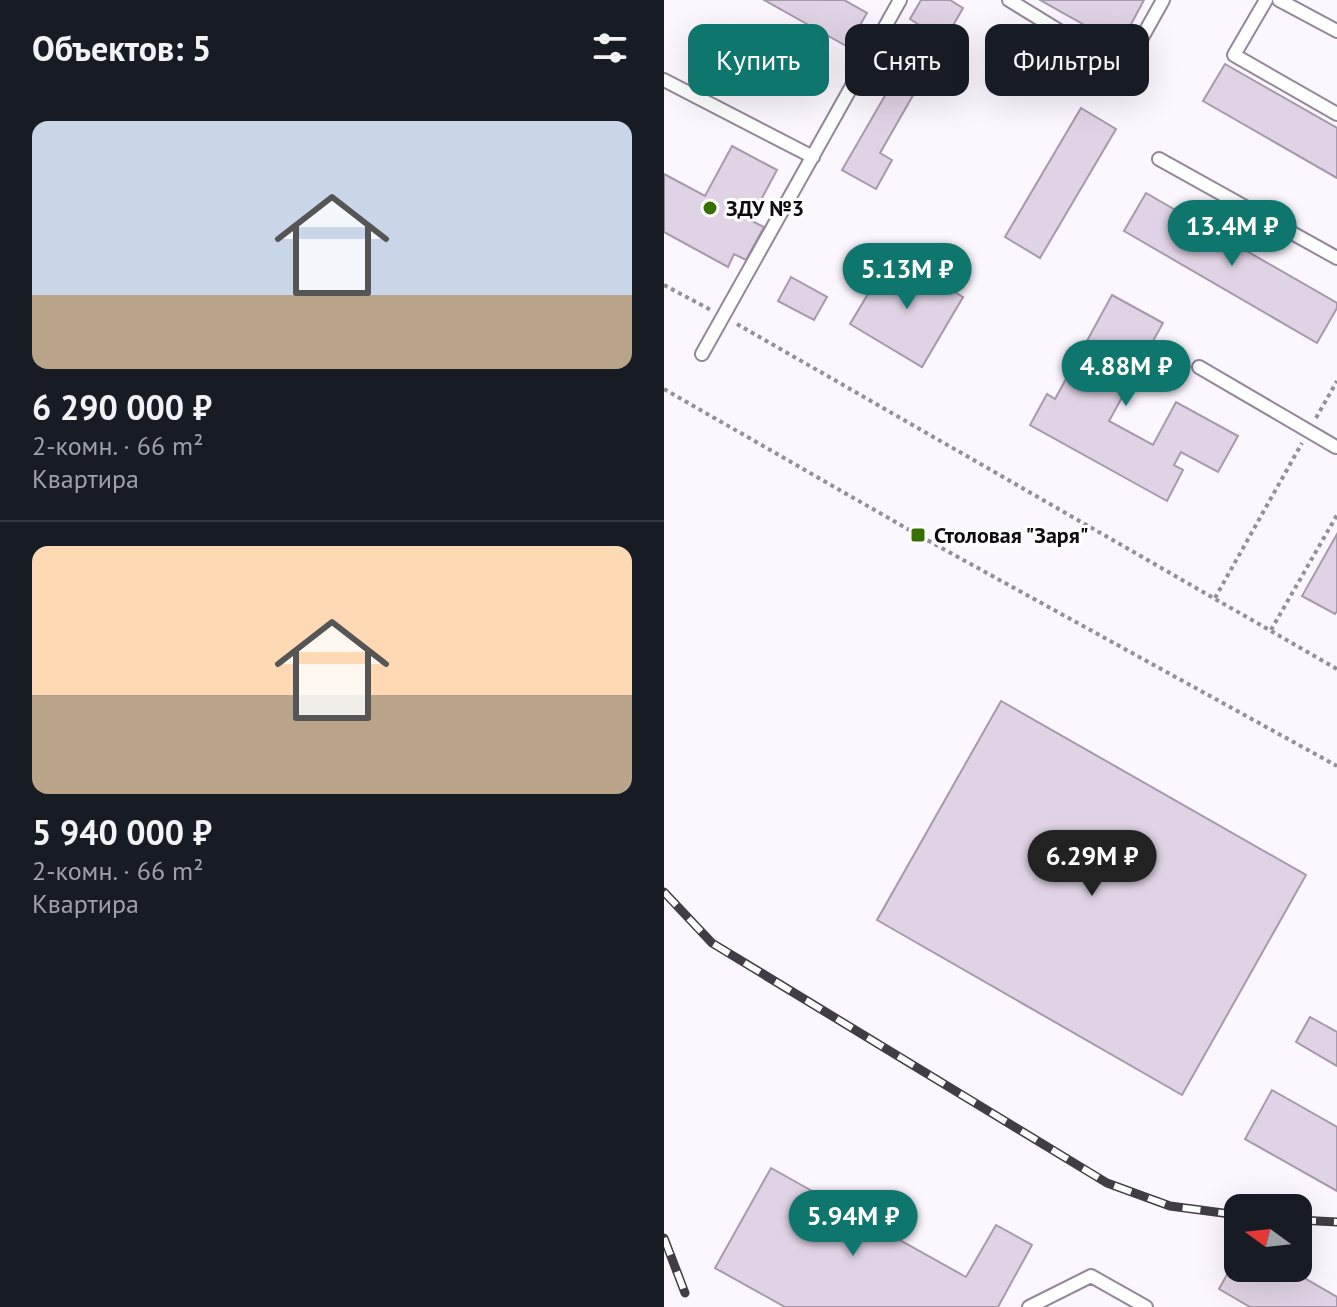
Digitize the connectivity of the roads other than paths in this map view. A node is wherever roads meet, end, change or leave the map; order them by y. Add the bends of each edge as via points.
1 (900, 0) edge
2 (1009, 0) edge
3 (1163, 0) edge
4 (1266, 0) edge
5 (1279, 0) edge
6 (1048, 24) edge
7 (1149, 25) edge
8 (1337, 31) edge
9 (664, 80) edge
10 (1337, 114) edge
11 (813, 157) junction
12 (1159, 159) dead end
13 (1337, 258) edge
14 (702, 354) dead end
15 (1199, 367) dead end
16 (1336, 447) edge
17 (1029, 1307) edge
18 (1146, 1307) edge

1 - 11 lane
2 - 6 lane
3 - 7 lane
4 - 10 lane via 1234,55
5 - 8 lane
9 - 11 lane
11 - 14 lane
12 - 13 lane
15 - 16 lane
17 - 18 lane via 1091,1276

